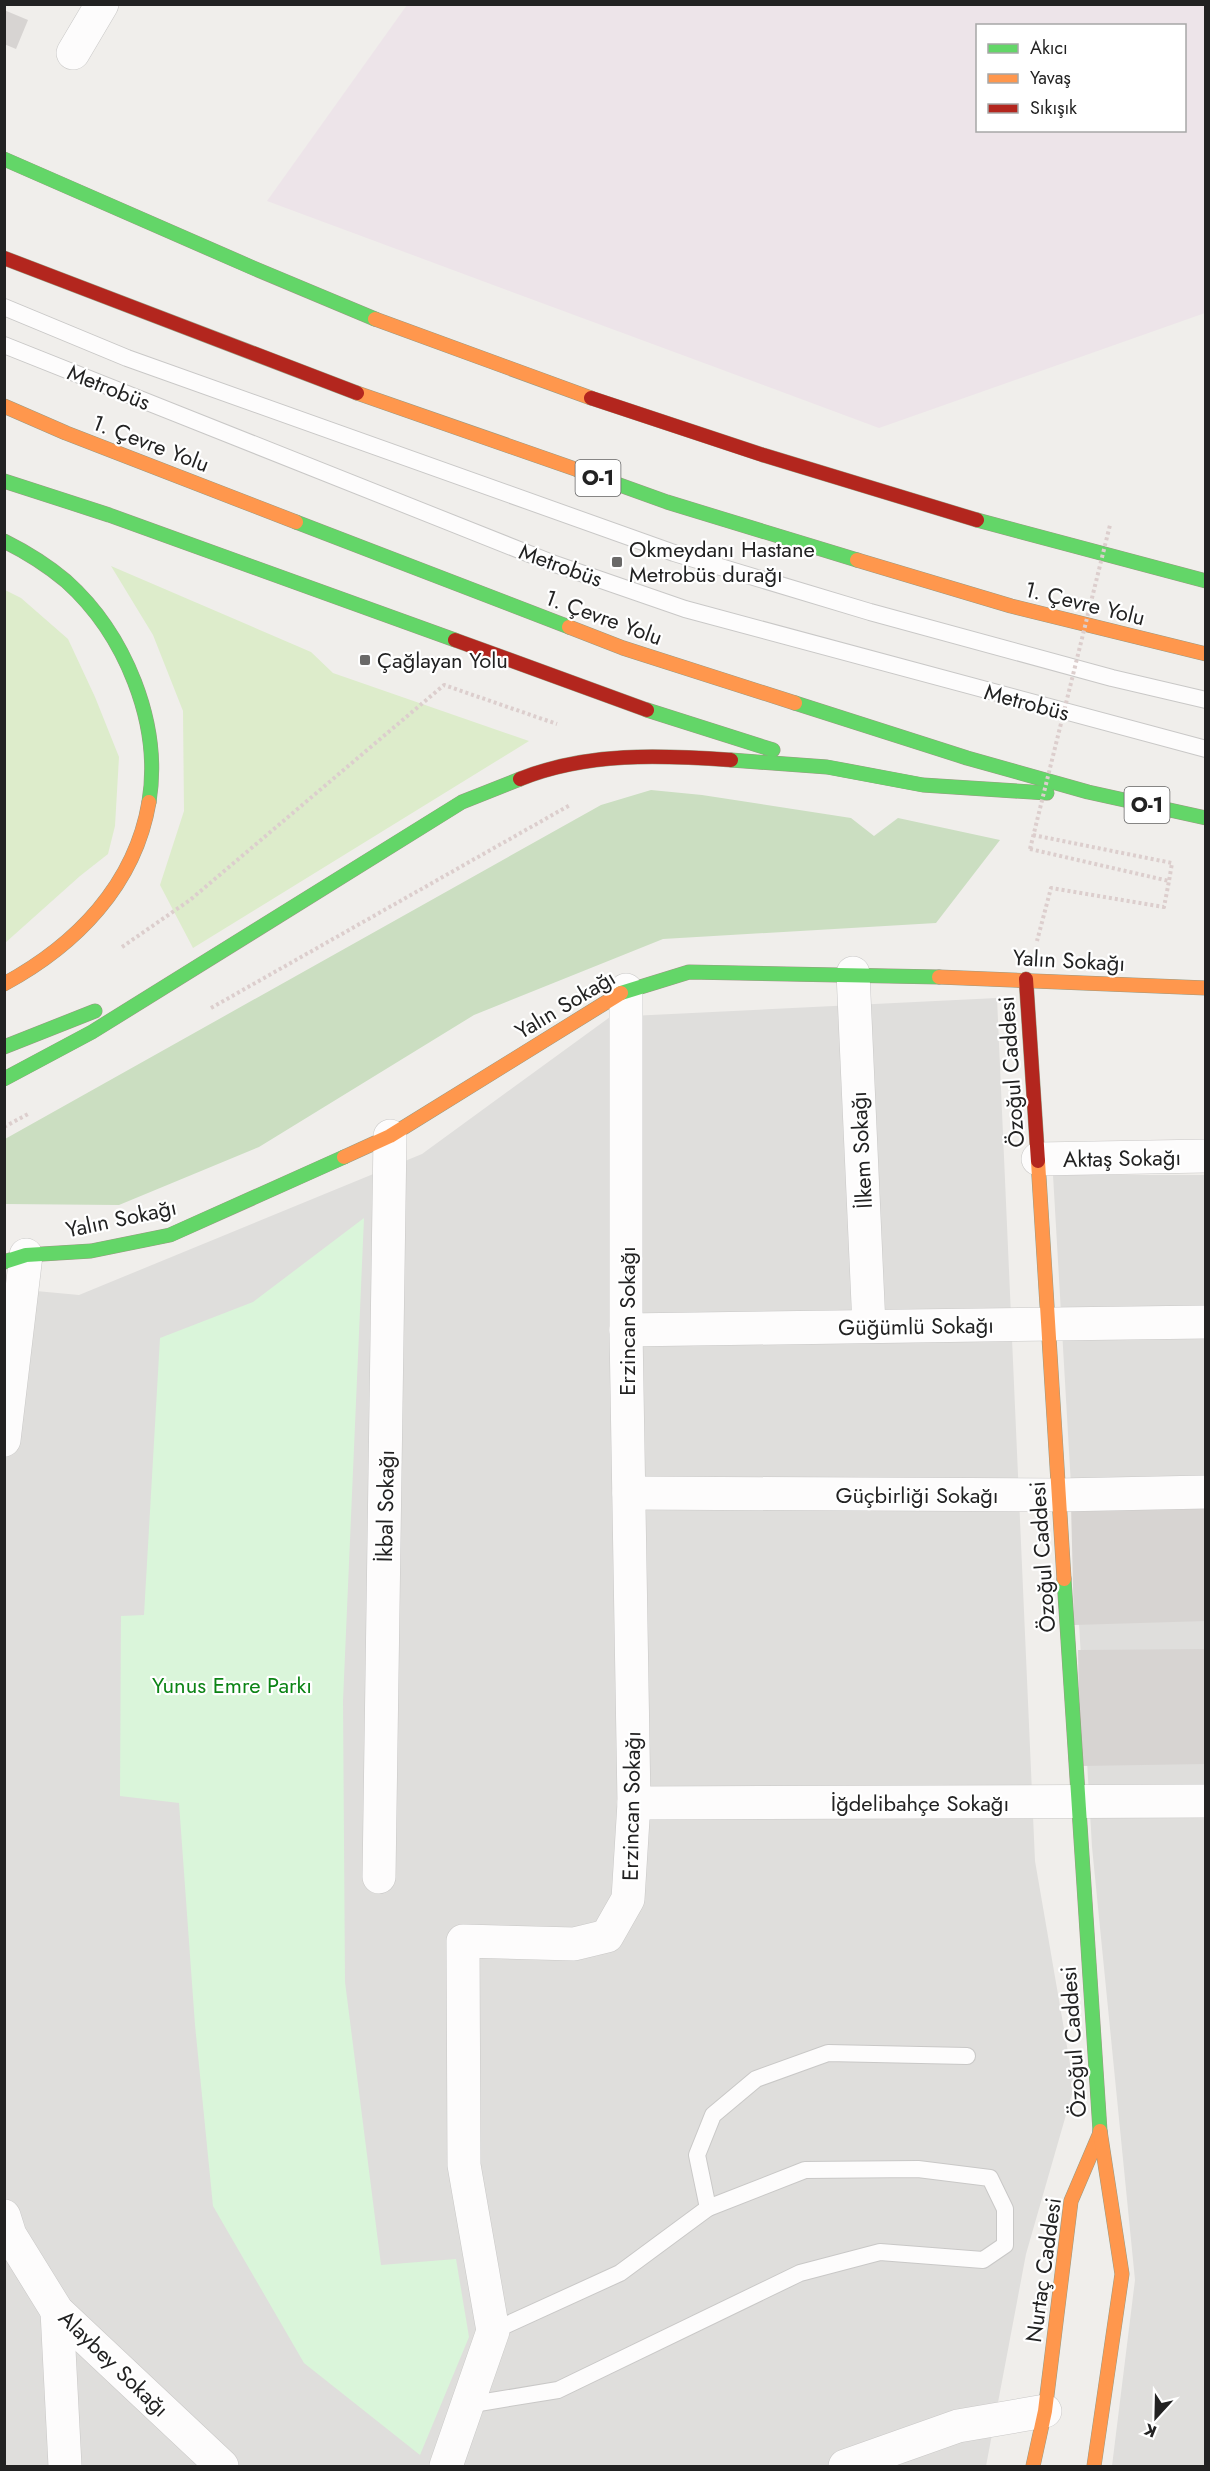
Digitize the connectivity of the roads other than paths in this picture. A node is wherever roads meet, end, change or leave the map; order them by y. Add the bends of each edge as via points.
1 (102, 4) edge
2 (73, 53) dead end
3 (4, 159) edge
4 (4, 258) edge
5 (4, 307) edge
6 (4, 345) edge
7 (4, 406) edge
8 (4, 481) edge
9 (4, 541) edge
10 (1206, 581) edge
11 (1206, 654) edge
12 (1206, 700) edge
13 (1206, 749) edge
14 (827, 767) junction
15 (1088, 792) junction
16 (1206, 818) edge
17 (853, 973) junction
18 (179, 977) junction
19 (1026, 979) junction
20 (4, 984) edge
21 (1206, 987) edge
22 (626, 990) junction
23 (4, 1047) edge
24 (4, 1079) edge
25 (390, 1136) junction
26 (1206, 1156) edge
27 (1038, 1159) junction
28 (12, 1255) edge
29 (1206, 1322) edge
30 (1048, 1325) junction
31 (869, 1326) junction
32 (626, 1330) junction
33 (4, 1440) edge
34 (1206, 1492) edge
35 (629, 1493) junction
36 (1059, 1495) junction
37 (1206, 1801) edge
38 (634, 1803) junction
39 (1079, 1803) junction
40 (379, 1878) dead end
41 (967, 2056) dead end
42 (1100, 2133) junction
43 (708, 2208) junction
44 (4, 2216) edge
45 (57, 2311) junction
46 (493, 2331) junction
47 (467, 2404) junction
48 (1045, 2411) junction
49 (65, 2466) edge
50 (222, 2466) edge
51 (446, 2466) edge
52 (845, 2466) edge
53 (1033, 2466) edge
54 (1094, 2466) edge

1 - 2 street
3 - 10 main road via 333,302 499,366 744,451 954,514
4 - 11 main road, 1. Çevre Yolu / O-1 via 285,367 667,502 1011,606
5 - 12 lane, Metrobüs via 127,358 674,553 870,612
6 - 13 lane, Metrobüs via 552,563 685,609
7 - 15 main road, 1. Çevre Yolu / O-1 via 623,648 870,728
8 - 14 main road via 109,515 679,721
9 - 20 main road via 34,556 76,591 107,632 130,670 149,731 152,784 139,839 117,887 91,923 29,973
14 - 15 main road via 964,789
14 - 18 main road via 615,756 570,762 511,780 462,802
15 - 16 main road, 1. Çevre Yolu / O-1
17 - 19 main road, Yalın Sokağı
17 - 22 main road, Yalın Sokağı via 689,972
17 - 31 street, İlkem Sokağı
18 - 23 main road
18 - 24 main road via 92,1032
19 - 21 main road, Yalın Sokağı
19 - 27 main road, Özoğul Caddesi
22 - 25 main road, Yalın Sokağı
22 - 32 street, Erzincan Sokağı
25 - 28 main road, Yalın Sokağı via 170,1234 91,1251
25 - 40 street, İkbal Sokağı
26 - 27 street, Aktaş Sokağı
27 - 30 main road, Özoğul Caddesi
28 - 33 street
29 - 30 street, Güğümlü Sokağı
30 - 31 street, Güğümlü Sokağı
30 - 36 main road, Özoğul Caddesi
31 - 32 street, Güğümlü Sokağı
32 - 35 street, Erzincan Sokağı
34 - 36 street, Güçbirliği Sokağı
35 - 36 street, Güçbirliği Sokağı
35 - 38 street, Erzincan Sokağı
36 - 39 main road, Özoğul Caddesi
37 - 39 street, İğdelibahçe Sokağı
38 - 39 street, İğdelibahçe Sokağı
38 - 46 street, Erzincan Sokağı via 628,1899 607,1936 574,1944 463,1941 464,2165
39 - 42 main road, Özoğul Caddesi
41 - 43 lane via 828,2054 756,2079 713,2115 697,2156
42 - 48 main road, Nurtaç Caddesi via 1071,2201
42 - 54 main road via 1122,2274
43 - 46 lane via 620,2273
43 - 47 lane via 805,2170 918,2169 990,2178 1005,2209 1005,2245 983,2260 880,2252 800,2273 558,2390
44 - 45 street, Alaybey Sokağı via 10,2235
45 - 49 street
45 - 50 street, Alaybey Sokağı
46 - 47 street, Erzincan Sokağı
47 - 51 street, Erzincan Sokağı
48 - 52 street via 958,2426
48 - 53 main road, Nurtaç Caddesi

